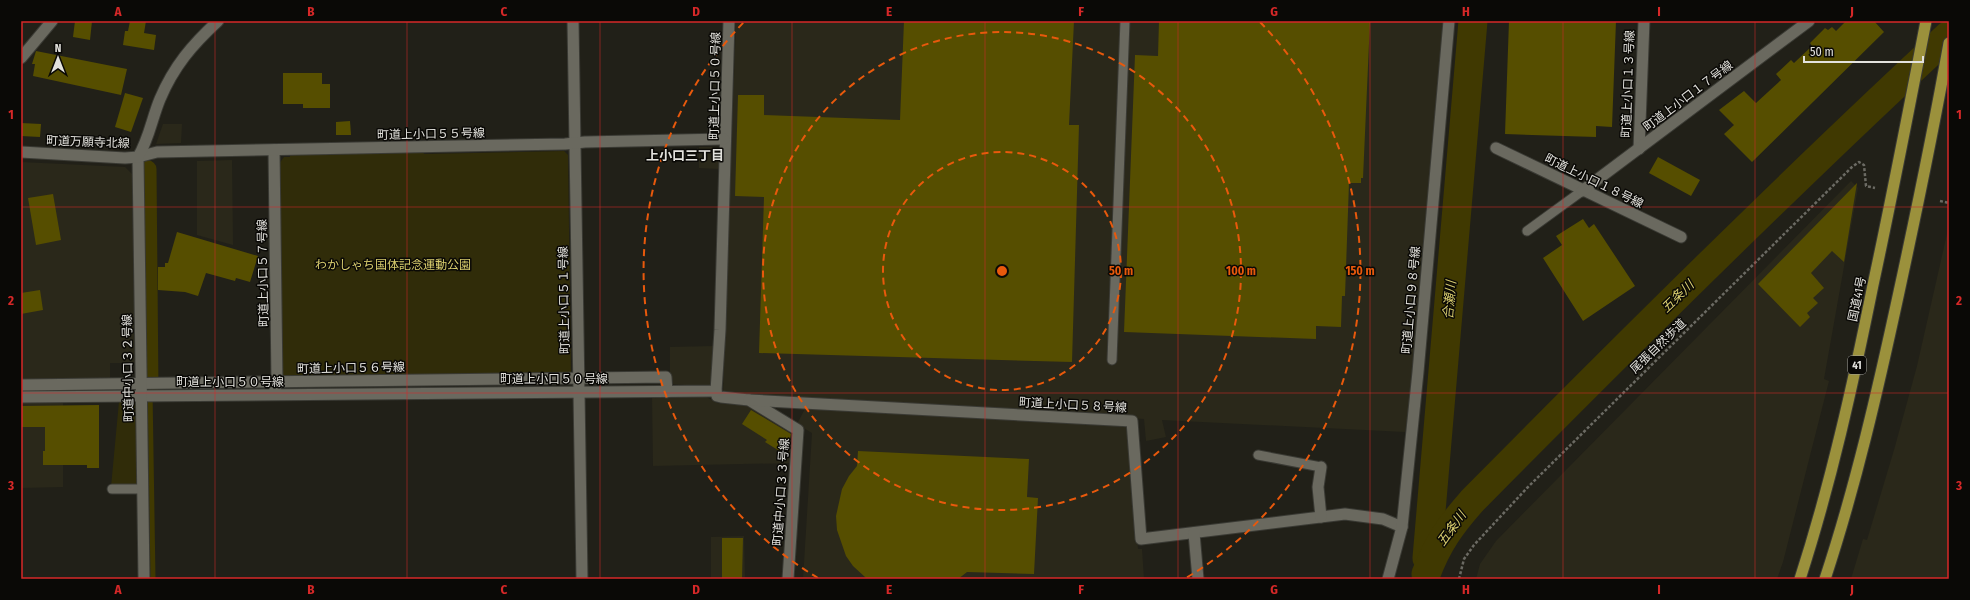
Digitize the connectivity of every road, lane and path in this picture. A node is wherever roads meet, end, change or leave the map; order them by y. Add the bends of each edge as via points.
1 (52, 21) edge
2 (218, 21) edge
3 (573, 21) edge
4 (729, 21) edge
5 (1125, 21) edge
6 (1449, 21) edge
7 (1644, 21) edge
8 (1809, 21) edge
9 (1926, 21) edge
10 (1949, 43) edge
11 (21, 58) edge
12 (724, 139) junction
13 (574, 144) junction
14 (1496, 148) dead end
15 (1639, 149) junction
16 (274, 150) junction
17 (21, 152) edge
18 (138, 157) junction
19 (1875, 188) dead end
20 (1582, 191) junction
21 (1940, 201) dead end
22 (1949, 203) edge
23 (1527, 231) dead end
24 (1681, 237) dead end
25 (1112, 360) dead end
26 (579, 378) junction
27 (277, 382) junction
28 (141, 383) junction
29 (21, 385) edge
30 (716, 391) junction
31 (579, 392) junction
32 (667, 392) junction
33 (276, 395) junction
34 (142, 396) junction
35 (21, 397) edge
36 (749, 400) junction
37 (1258, 455) dead end
38 (1320, 467) joint
39 (112, 489) dead end
40 (143, 489) junction
41 (1321, 517) junction
42 (1402, 527) junction
43 (1194, 533) junction
44 (144, 579) edge
45 (582, 579) edge
46 (788, 579) edge
47 (1198, 579) edge
48 (1388, 579) edge
49 (1459, 579) edge
50 (1800, 579) edge
51 (1825, 579) edge

1 - 11 street
2 - 18 street, 町道万願寺北線 via 190,48 175,69
3 - 13 street, 町道上小口５１号線
4 - 12 street, 町道上小口５０号線
5 - 25 lane
6 - 42 street, 町道上小口９８号線
7 - 15 street, 町道上小口１３号線
8 - 15 street, 町道上小口１７号線
9 - 50 highway, 国道41号 / 41 via 1850,400 1814,537
10 - 51 highway, 41 via 1929,153 1876,398
12 - 13 street, 町道上小口５５号線
12 - 30 street, 町道上小口５０号線 via 726,147
13 - 16 street, 町道上小口５５号線
13 - 26 street, 町道上小口５１号線
14 - 20 street, 町道上小口１８号線
15 - 20 street, 町道上小口１７号線
16 - 18 street, 町道上小口５５号線 via 157,152
16 - 27 street, 町道上小口５７号線
17 - 18 street, 町道万願寺北線
18 - 28 street, 町道中小口３２号線
19 - 49 path, 尾張自然歩道 via 1866,186 1864,165 1859,162 1852,167 1526,488 1474,545 1464,559
20 - 23 lane
20 - 24 street, 町道上小口１８号線
21 - 22 path
26 - 27 street, 町道上小口５６号線
26 - 31 street, 町道上小口５１号線
26 - 32 street, 町道上小口５６号線 via 666,377
27 - 28 street, 町道上小口５６号線
27 - 33 street, 町道上小口５７号線
28 - 29 street, 町道上小口５６号線
28 - 34 street, 町道中小口３２号線
30 - 32 street, 町道上小口５０号線
30 - 36 street, 町道中小口３３号線 via 717,396 721,398
31 - 32 street, 町道上小口５０号線
31 - 33 street, 町道上小口５０号線
31 - 45 street, 町道上小口５１号線
33 - 34 street, 町道上小口５０号線
34 - 35 street, 町道上小口５０号線
34 - 40 street, 町道中小口３２号線
36 - 43 street, 町道上小口５８号線 via 1132,421 1140,539
36 - 46 street, 町道中小口３３号線 via 798,430
37 - 38 lane
38 - 41 street via 1318,487
39 - 40 lane
40 - 44 street, 町道中小口３２号線
41 - 42 street, 町道上小口５８号線 via 1345,514 1383,519
41 - 43 street, 町道上小口５８号線
42 - 48 street, 町道上小口９８号線
43 - 47 street

